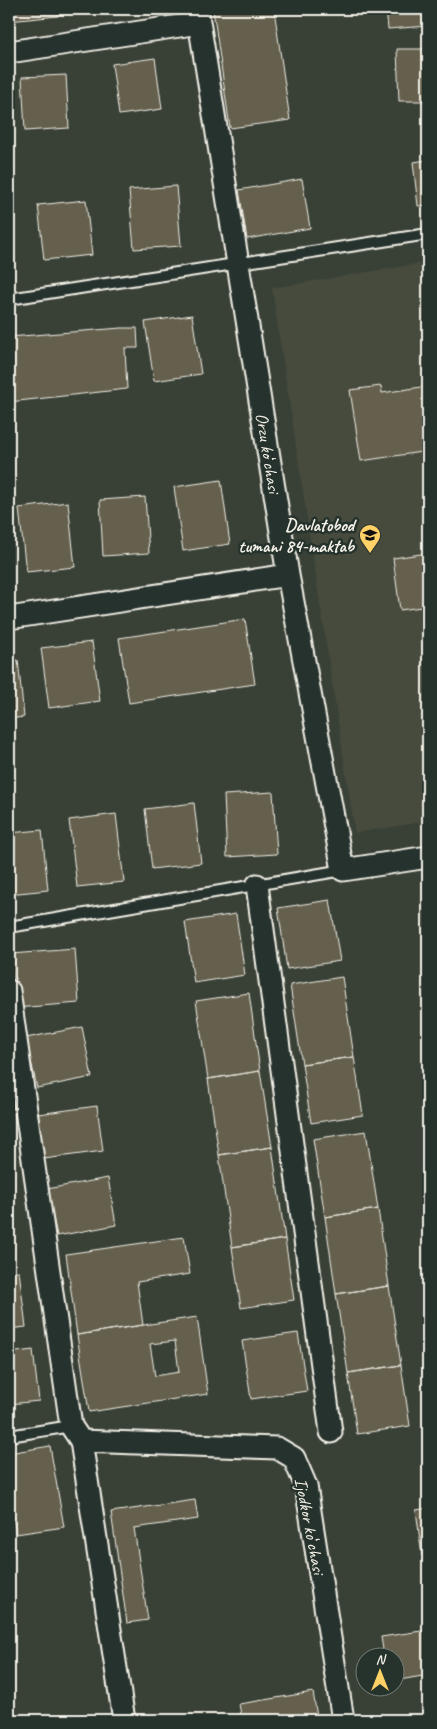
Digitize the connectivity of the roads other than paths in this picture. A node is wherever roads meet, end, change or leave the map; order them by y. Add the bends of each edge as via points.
1 (198, 16) edge
2 (9, 52) edge
3 (428, 234) edge
4 (238, 263) junction
5 (9, 299) edge
6 (288, 575) junction
7 (9, 618) edge
8 (428, 857) edge
9 (343, 870) junction
10 (257, 885) junction
11 (9, 927) edge
12 (9, 991) edge
13 (331, 1432) dead end
14 (76, 1433) junction
15 (9, 1436) edge
16 (124, 1720) edge
17 (343, 1720) edge

1 - 2 street
1 - 4 street, Orzu koʻchasi
3 - 4 lane
4 - 5 lane
4 - 6 street, Orzu koʻchasi
6 - 7 street
6 - 9 street, Orzu koʻchasi
8 - 9 street
9 - 10 lane
10 - 11 lane
10 - 13 street
12 - 14 street
14 - 15 lane
14 - 16 street
14 - 17 street, Ijodkor koʻchasi via 277,1448 294,1458 306,1486

